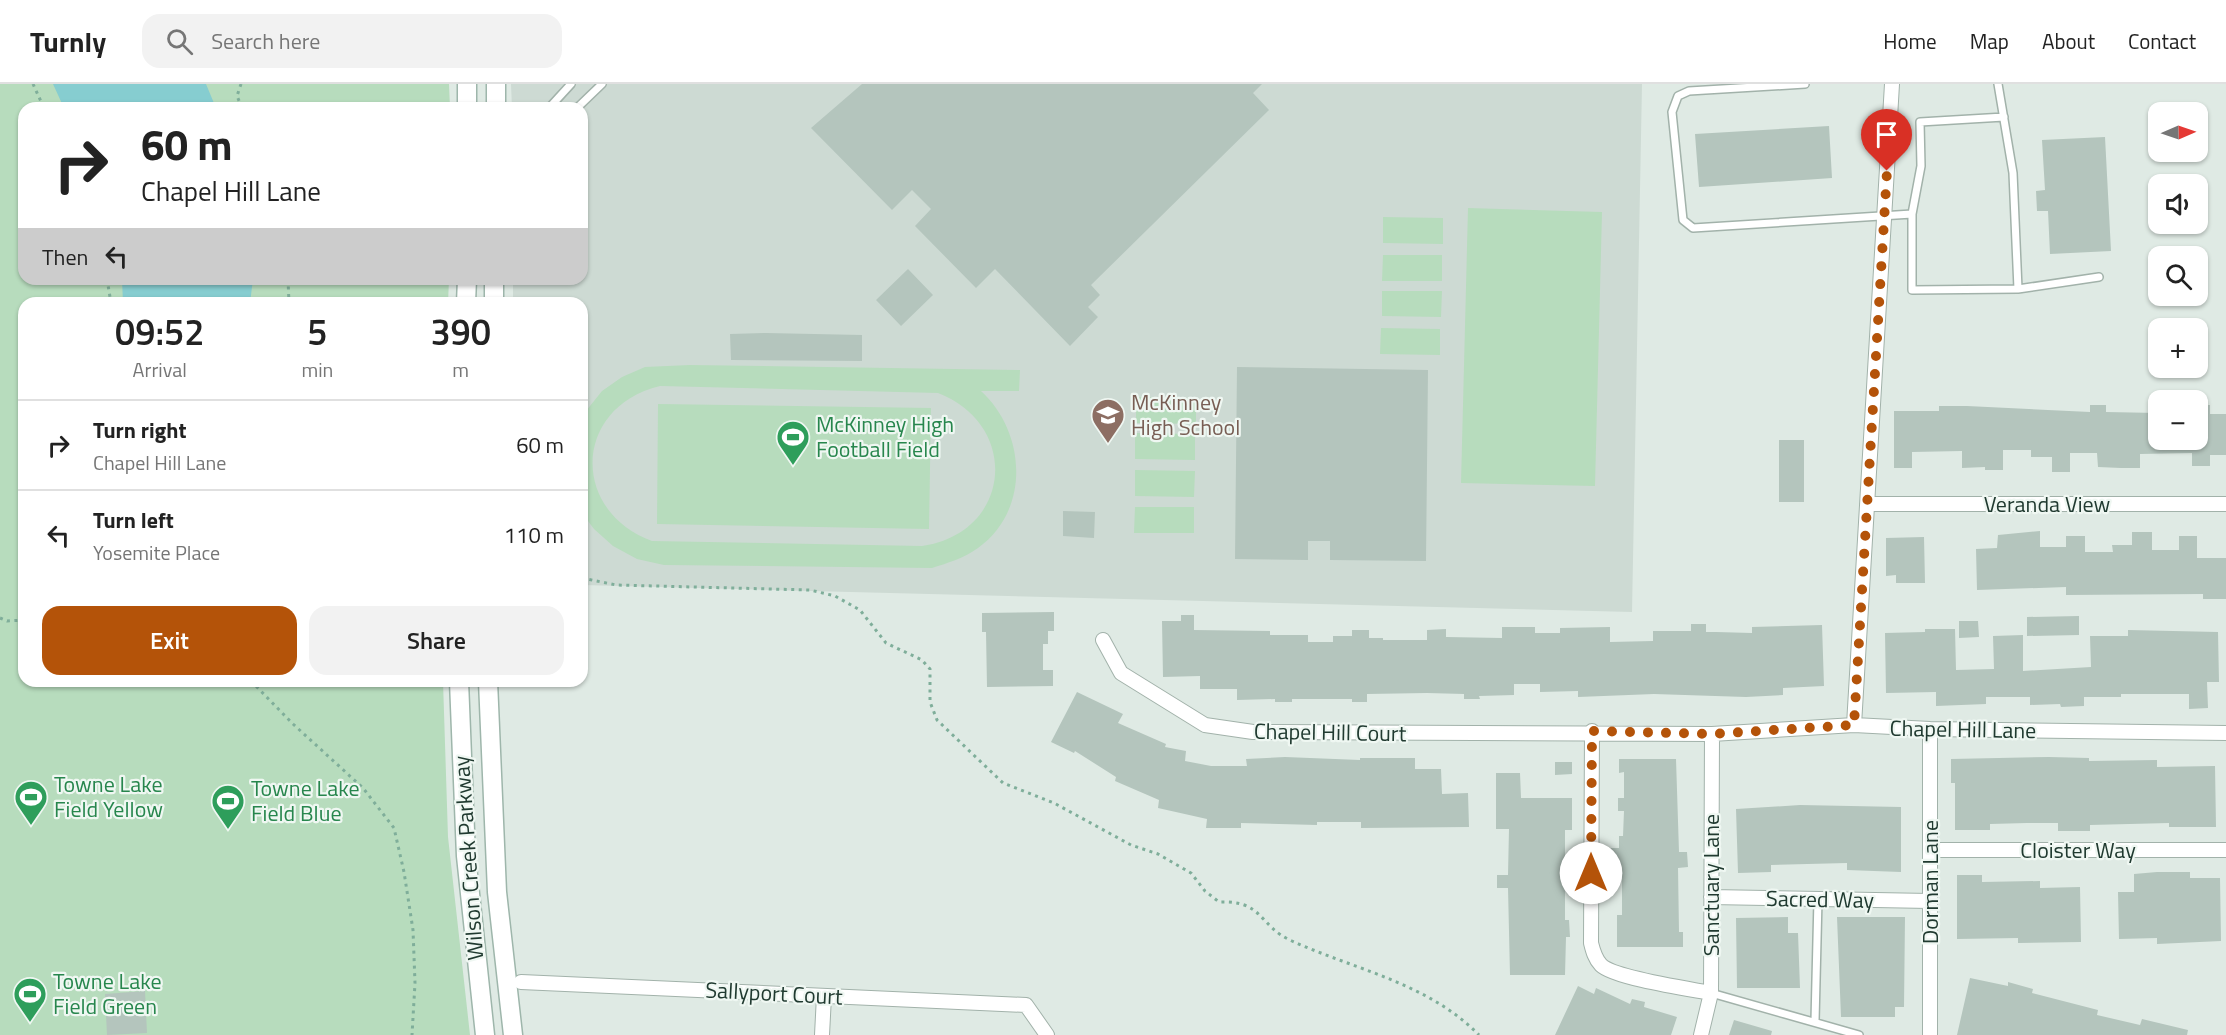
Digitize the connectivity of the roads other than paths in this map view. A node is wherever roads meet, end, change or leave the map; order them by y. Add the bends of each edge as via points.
1 (467, 84) edge
2 (496, 84) edge
3 (571, 84) edge
4 (602, 84) edge
5 (1805, 84) edge
6 (1892, 84) edge
7 (1998, 84) edge
8 (467, 102) edge
9 (496, 102) edge
10 (554, 102) edge
11 (583, 102) edge
12 (2004, 117) junction
13 (1884, 214) junction
14 (1912, 214) junction
15 (2099, 277) dead end
16 (2018, 289) junction
17 (1867, 504) junction
18 (2226, 504) edge
19 (1103, 640) dead end
20 (459, 687) edge
21 (488, 687) edge
22 (1854, 725) junction
23 (1930, 729) junction
24 (1592, 731) junction
25 (2226, 733) edge
26 (1712, 734) junction
27 (1930, 850) junction
28 (2226, 850) edge
29 (1711, 897) junction
30 (1818, 899) junction
31 (1930, 901) junction
32 (521, 982) dead end
33 (1711, 993) junction
34 (824, 996) junction
35 (1815, 1021) junction
36 (509, 1034) edge
37 (485, 1035) edge
38 (822, 1035) edge
39 (1047, 1035) edge
40 (1701, 1035) edge
41 (1859, 1035) edge
42 (1930, 1035) edge

1 - 8 main road
2 - 9 main road
3 - 10 lane
4 - 11 lane
5 - 13 lane via 1689,91 1678,96 1672,112 1683,220 1693,228
6 - 13 street
7 - 12 lane
12 - 14 lane via 1920,122 1921,166
12 - 16 lane via 2013,173
13 - 14 lane
13 - 17 street
14 - 16 lane via 1912,290
15 - 16 lane
17 - 18 street, Veranda View
17 - 22 street
19 - 24 street, Chapel Hill Court via 1121,673 1204,725 1253,732
20 - 37 main road, Wilson Creek Parkway via 466,856
21 - 36 main road, Wilson Creek Parkway via 497,892
22 - 23 street, Chapel Hill Lane
22 - 26 street, Chapel Hill Lane
23 - 25 street, Chapel Hill Lane
23 - 27 street, Dorman Lane
24 - 26 street, Chapel Hill Lane
24 - 33 street via 1594,954 1602,966 1616,973
26 - 29 street, Sanctuary Lane
27 - 28 street, Cloister Way
27 - 31 street, Dorman Lane
29 - 30 street, Sacred Way
29 - 33 street, Sanctuary Lane
30 - 31 street, Sacred Way
30 - 35 lane
31 - 42 street, Dorman Lane
32 - 34 street, Sallyport Court
33 - 35 lane
33 - 40 street, Sanctuary Lane
34 - 38 street
34 - 39 street, Sallyport Court via 1026,1005
35 - 41 lane

